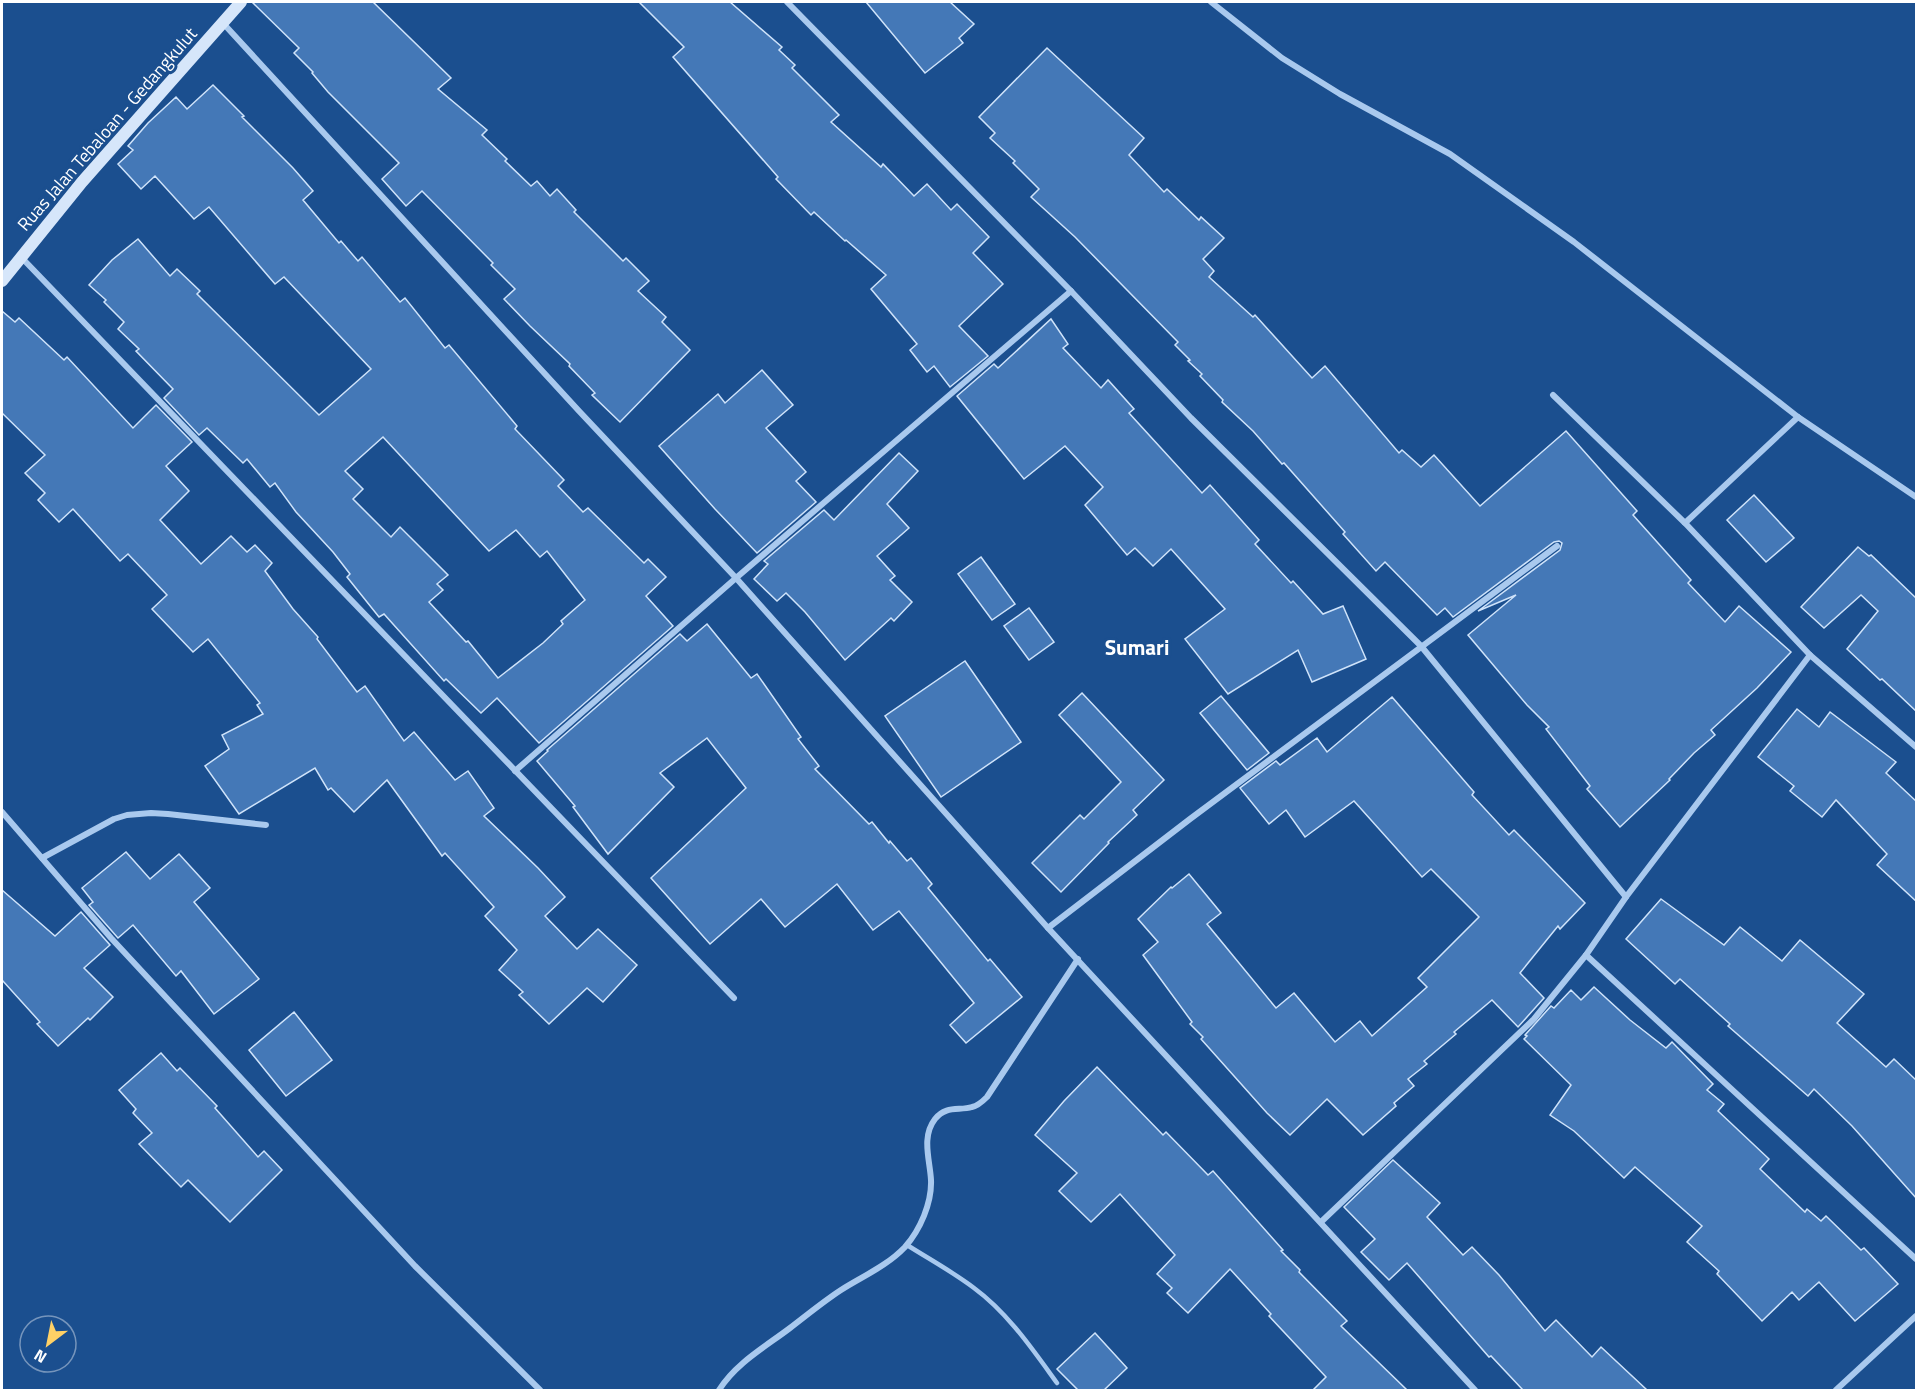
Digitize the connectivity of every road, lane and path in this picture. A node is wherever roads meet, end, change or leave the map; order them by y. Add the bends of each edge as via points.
1 (241, 2) edge
2 (787, 2) edge
3 (1211, 2) edge
4 (222, 22) junction
5 (21, 256) junction
6 (2, 281) edge
7 (1071, 291) junction
8 (1553, 395) dead end
9 (1798, 417) junction
10 (1917, 497) edge
11 (1685, 523) junction
12 (1557, 546) dead end
13 (736, 578) junction
14 (1421, 646) junction
15 (1810, 655) junction
16 (1917, 747) edge
17 (515, 771) junction
18 (2, 813) edge
19 (266, 825) dead end
20 (42, 858) junction
21 (1626, 897) junction
22 (1048, 928) junction
23 (1586, 955) junction
24 (1078, 959) junction
25 (734, 998) dead end
26 (1321, 1222) junction
27 (907, 1245) junction
28 (1917, 1259) edge
29 (1917, 1316) edge
30 (1057, 1383) dead end
31 (540, 1390) edge
32 (719, 1390) edge
33 (1475, 1390) edge
34 (1836, 1390) edge

1 - 4 main road, Ruas Jalan Tebaloan - Gedangkulut
2 - 7 street
3 - 9 street via 1282,58 1460,161 1574,242
4 - 5 main road, Ruas Jalan Tebaloan - Gedangkulut
4 - 13 street
5 - 6 main road, Ruas Jalan Tebaloan - Gedangkulut
5 - 17 street
7 - 13 street
7 - 14 street via 1191,418
8 - 11 street
9 - 10 street
9 - 11 street
11 - 15 street
12 - 14 street
13 - 17 street
13 - 22 street
14 - 21 street
14 - 22 street
15 - 16 street
15 - 21 street
17 - 25 street
18 - 20 street
19 - 20 street via 168,814 127,815
20 - 31 street via 111,938 415,1266
21 - 23 street
22 - 24 street
23 - 26 street via 1534,1019
23 - 28 street
24 - 26 street
24 - 27 street via 987,1097 972,1108 950,1109 934,1120 927,1143 929,1201
26 - 33 street
27 - 30 lane via 975,1289 1029,1344
27 - 32 street via 886,1264 840,1290 736,1368
29 - 34 street

